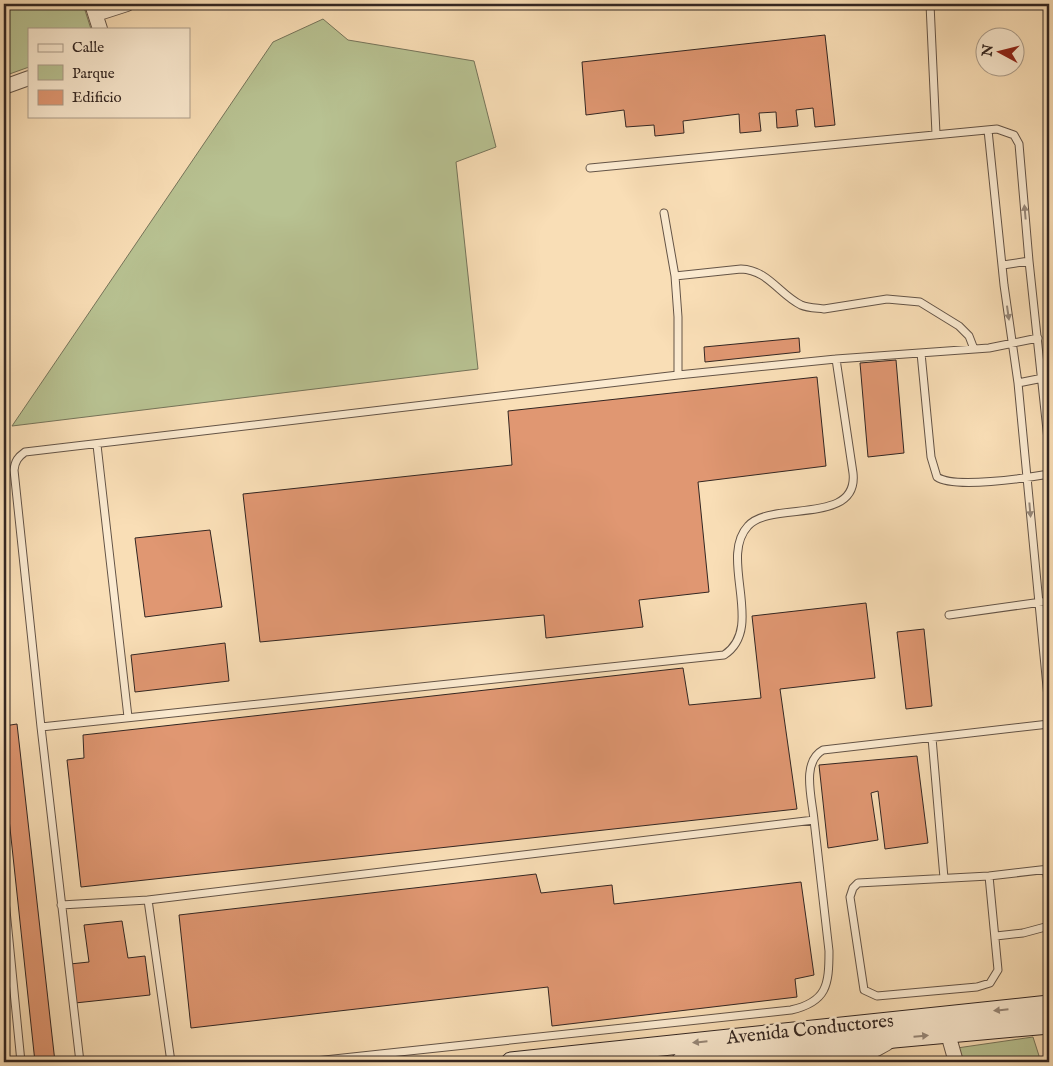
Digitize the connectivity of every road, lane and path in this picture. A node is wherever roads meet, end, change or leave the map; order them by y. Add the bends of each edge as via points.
1 (127, 4) edge
2 (930, 4) edge
3 (94, 9) edge
4 (100, 28) edge
5 (28, 78) edge
6 (4, 87) edge
7 (988, 130) junction
8 (936, 134) junction
9 (590, 168) dead end
10 (664, 213) dead end
11 (1029, 261) junction
12 (1003, 265) junction
13 (675, 276) junction
14 (1038, 338) junction
15 (1012, 343) junction
16 (974, 349) junction
17 (921, 353) junction
18 (836, 358) junction
19 (678, 374) junction
20 (1043, 378) junction
21 (1018, 383) junction
22 (97, 445) junction
23 (1049, 449) edge
24 (1049, 474) edge
25 (1027, 478) junction
26 (1049, 601) edge
27 (1039, 603) junction
28 (949, 615) dead end
29 (1049, 708) edge
30 (128, 718) junction
31 (1049, 724) edge
32 (41, 727) junction
33 (932, 738) junction
34 (814, 820) junction
35 (1048, 869) edge
36 (989, 876) junction
37 (944, 878) junction
38 (1049, 888) edge
39 (4, 890) edge
40 (148, 900) junction
41 (61, 905) junction
42 (1049, 926) edge
43 (996, 936) junction
44 (1049, 1005) edge
45 (1049, 1024) edge
46 (948, 1034) junction
47 (865, 1053) edge
48 (20, 1062) edge
49 (80, 1062) edge
50 (171, 1062) edge
51 (306, 1062) edge
52 (512, 1062) edge
53 (681, 1062) edge
54 (800, 1062) edge
55 (956, 1062) edge

1 - 3 street
2 - 8 lane
3 - 4 street
5 - 6 street
7 - 8 lane
11 -> 7 lane via 1018,138 1010,133
7 - 12 lane
8 - 9 lane
10 - 13 lane
11 - 12 lane
11 - 14 lane
12 -> 15 lane
13 - 16 lane via 750,269 763,275 803,306 813,308 893,299 920,302 966,332
13 - 19 lane
14 - 15 lane
14 - 20 lane
15 - 16 lane
15 - 21 lane
16 - 17 lane
17 - 18 lane
17 - 25 lane via 932,457 937,476 946,482
18 - 19 lane
18 - 30 lane via 854,473 852,488 836,504 766,517 751,522 743,531 738,550 741,628 737,642 724,655
19 - 22 lane
20 - 21 lane
20 - 23 lane
21 - 25 lane
22 - 30 lane
22 - 32 lane via 25,452 15,464
24 - 25 lane
25 -> 27 lane
26 - 27 lane
27 - 28 lane
27 - 29 lane
30 - 32 lane
31 - 33 lane
32 - 41 lane
33 - 34 lane via 841,747 817,753 810,772
33 - 37 lane
34 - 40 lane
34 - 51 lane via 829,972 820,997 813,1003 791,1010
35 - 36 lane
35 - 38 lane
36 - 37 lane
36 - 43 lane
37 - 43 lane via 854,885 850,897 864,990 877,996 984,986 990,983 998,970
39 - 48 lane
40 - 41 lane
40 - 50 lane
41 - 49 lane
42 - 43 lane
44 -> 52 main road, Avenida Conductores
45 - 46 main road, Avenida Conductores
47 -> 46 main road, Avenida Conductores via 894,1038
46 - 55 street
47 - 53 main road, Avenida Conductores
47 - 54 street

